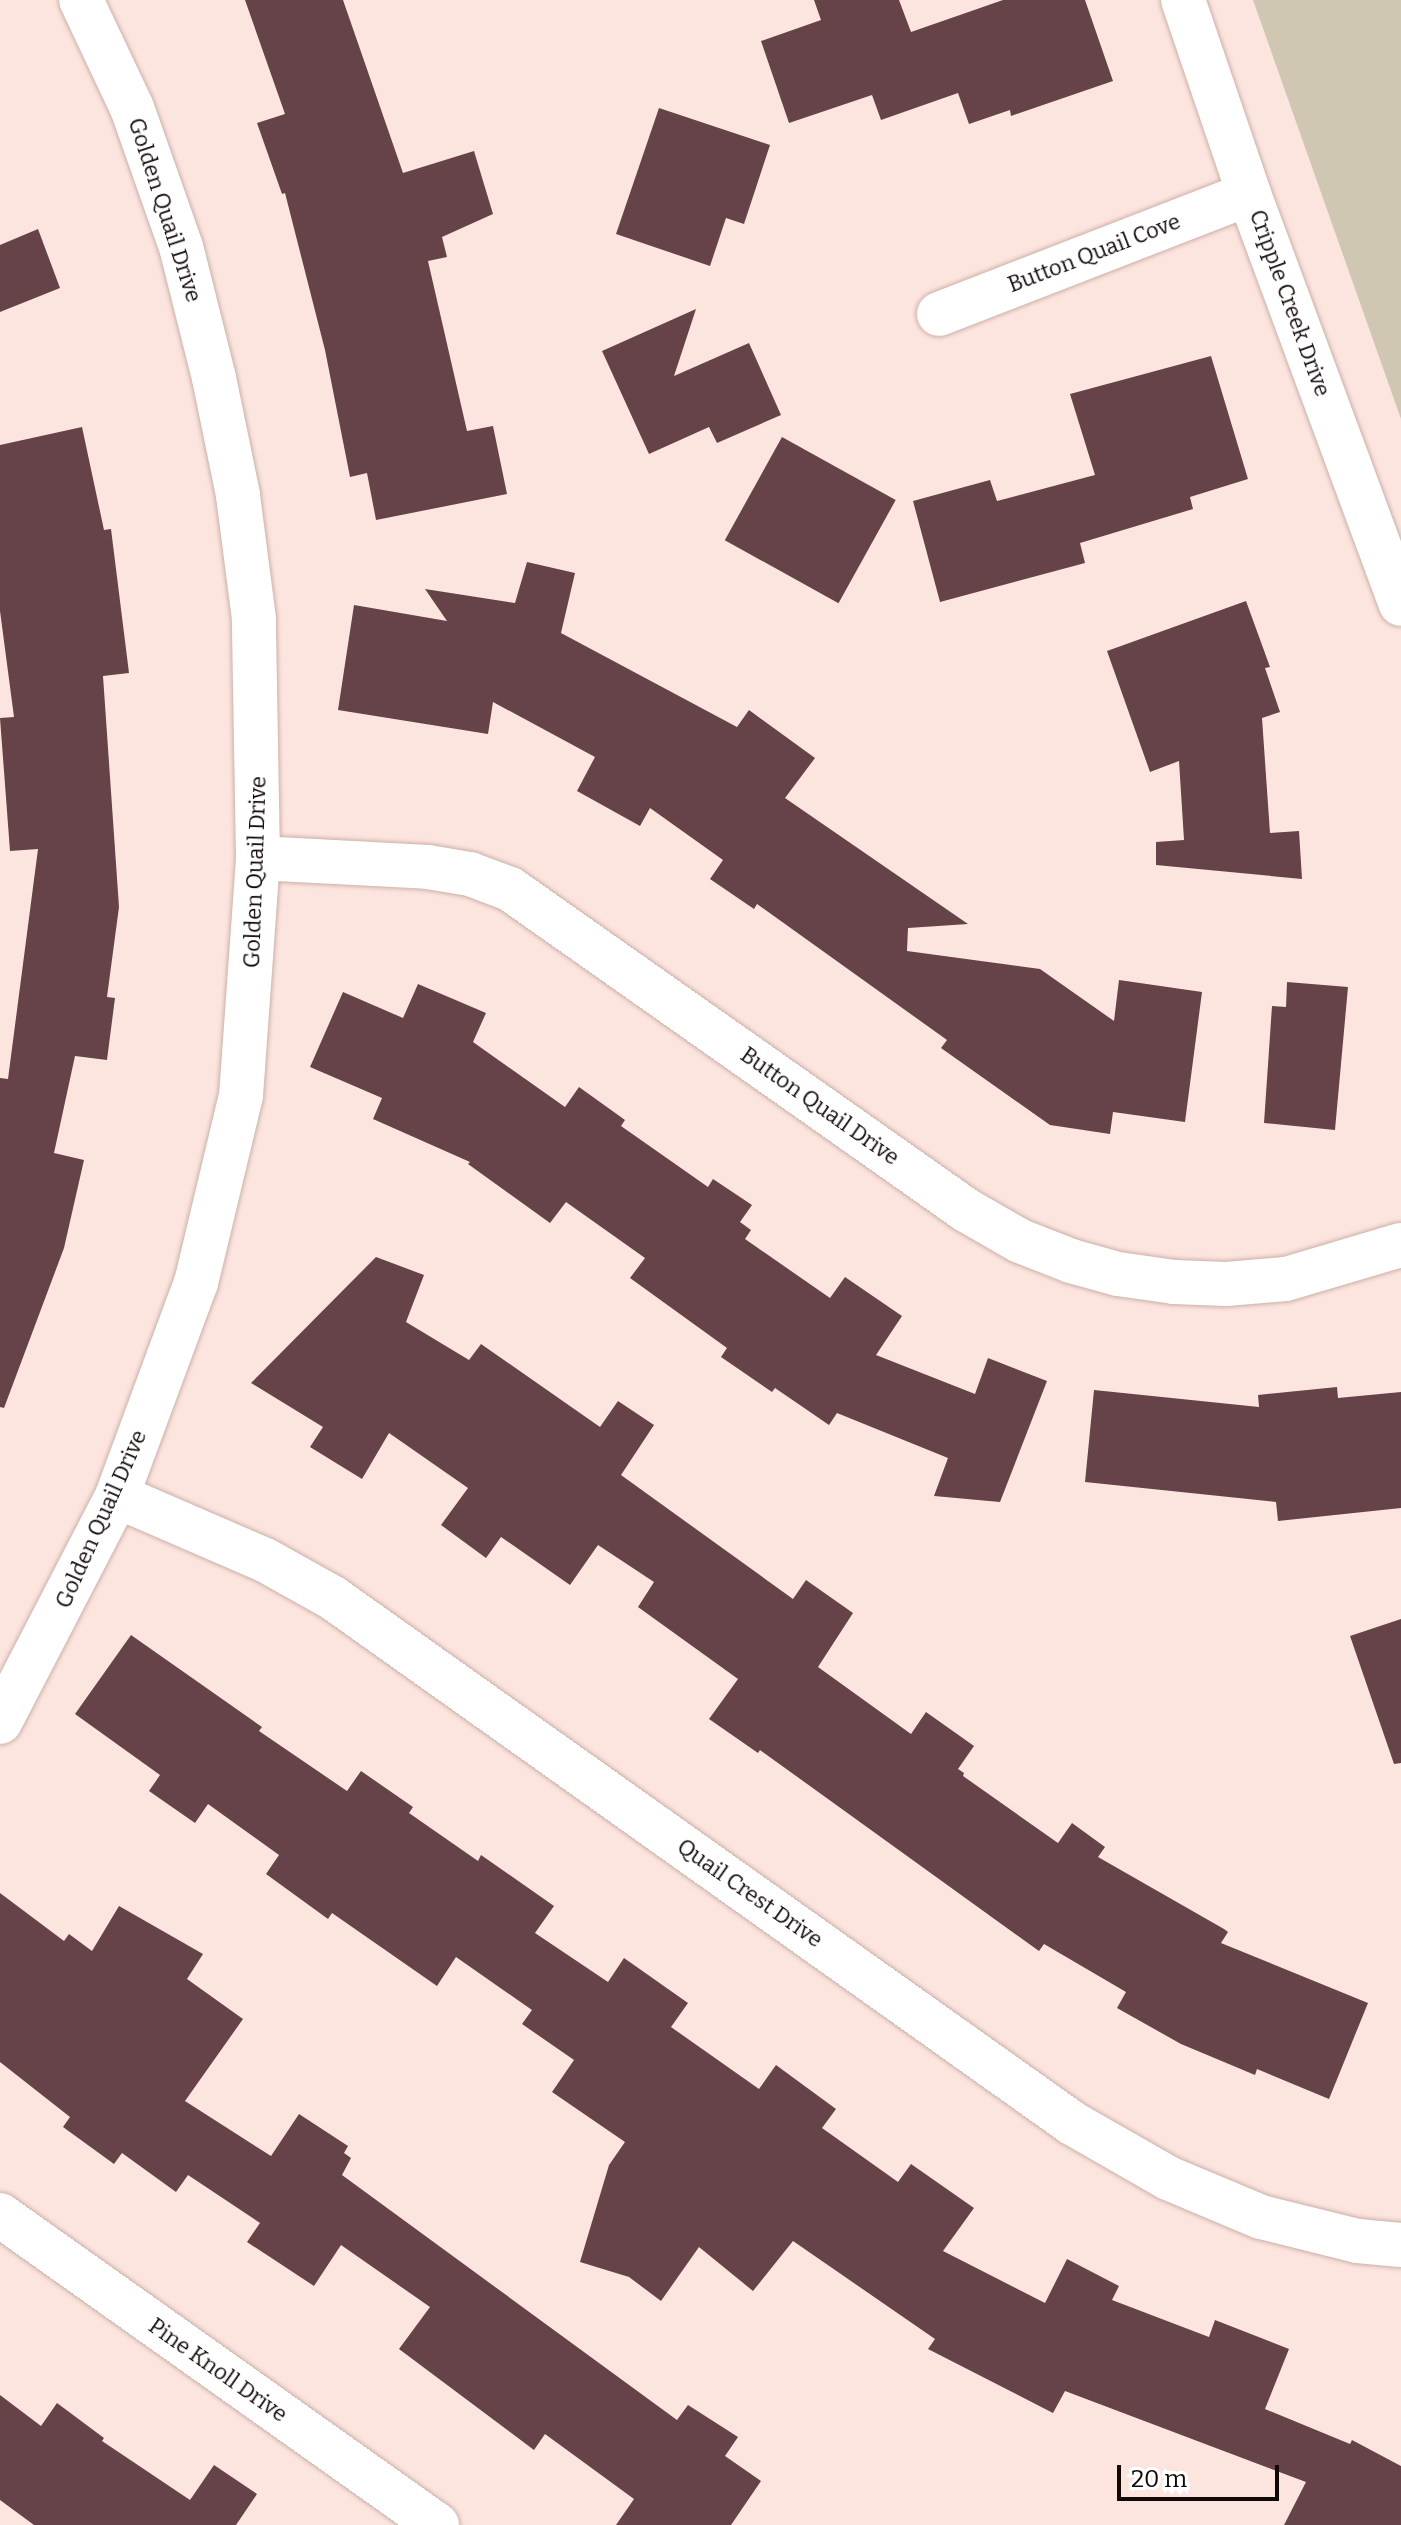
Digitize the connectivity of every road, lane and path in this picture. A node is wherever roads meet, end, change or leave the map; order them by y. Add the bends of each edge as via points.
1 (81, 0) edge
2 (1183, 0) edge
3 (1249, 194) junction
4 (939, 314) dead end
5 (1401, 604) edge
6 (258, 858) junction
7 (1401, 1245) edge
8 (117, 1496) junction
9 (0, 1722) edge
10 (0, 2215) edge
11 (1401, 2245) edge
12 (437, 2525) edge

1 - 6 street, Golden Quail Drive via 132,108 176,233 214,378 238,495 254,619
2 - 3 street, Cripple Creek Drive
3 - 4 street, Button Quail Cove
3 - 5 street, Cripple Creek Drive
6 - 7 street, Button Quail Drive via 428,867 470,874 510,889 966,1210 1020,1241 1071,1261 1132,1276 1226,1284 1286,1279
6 - 8 street, Golden Quail Drive via 241,1096 196,1283
8 - 9 street, Golden Quail Drive
8 - 11 street, Quail Crest Drive via 265,1560 333,1598 1086,2131 1168,2178 1261,2217 1358,2241
10 - 12 street, Pine Knoll Drive

